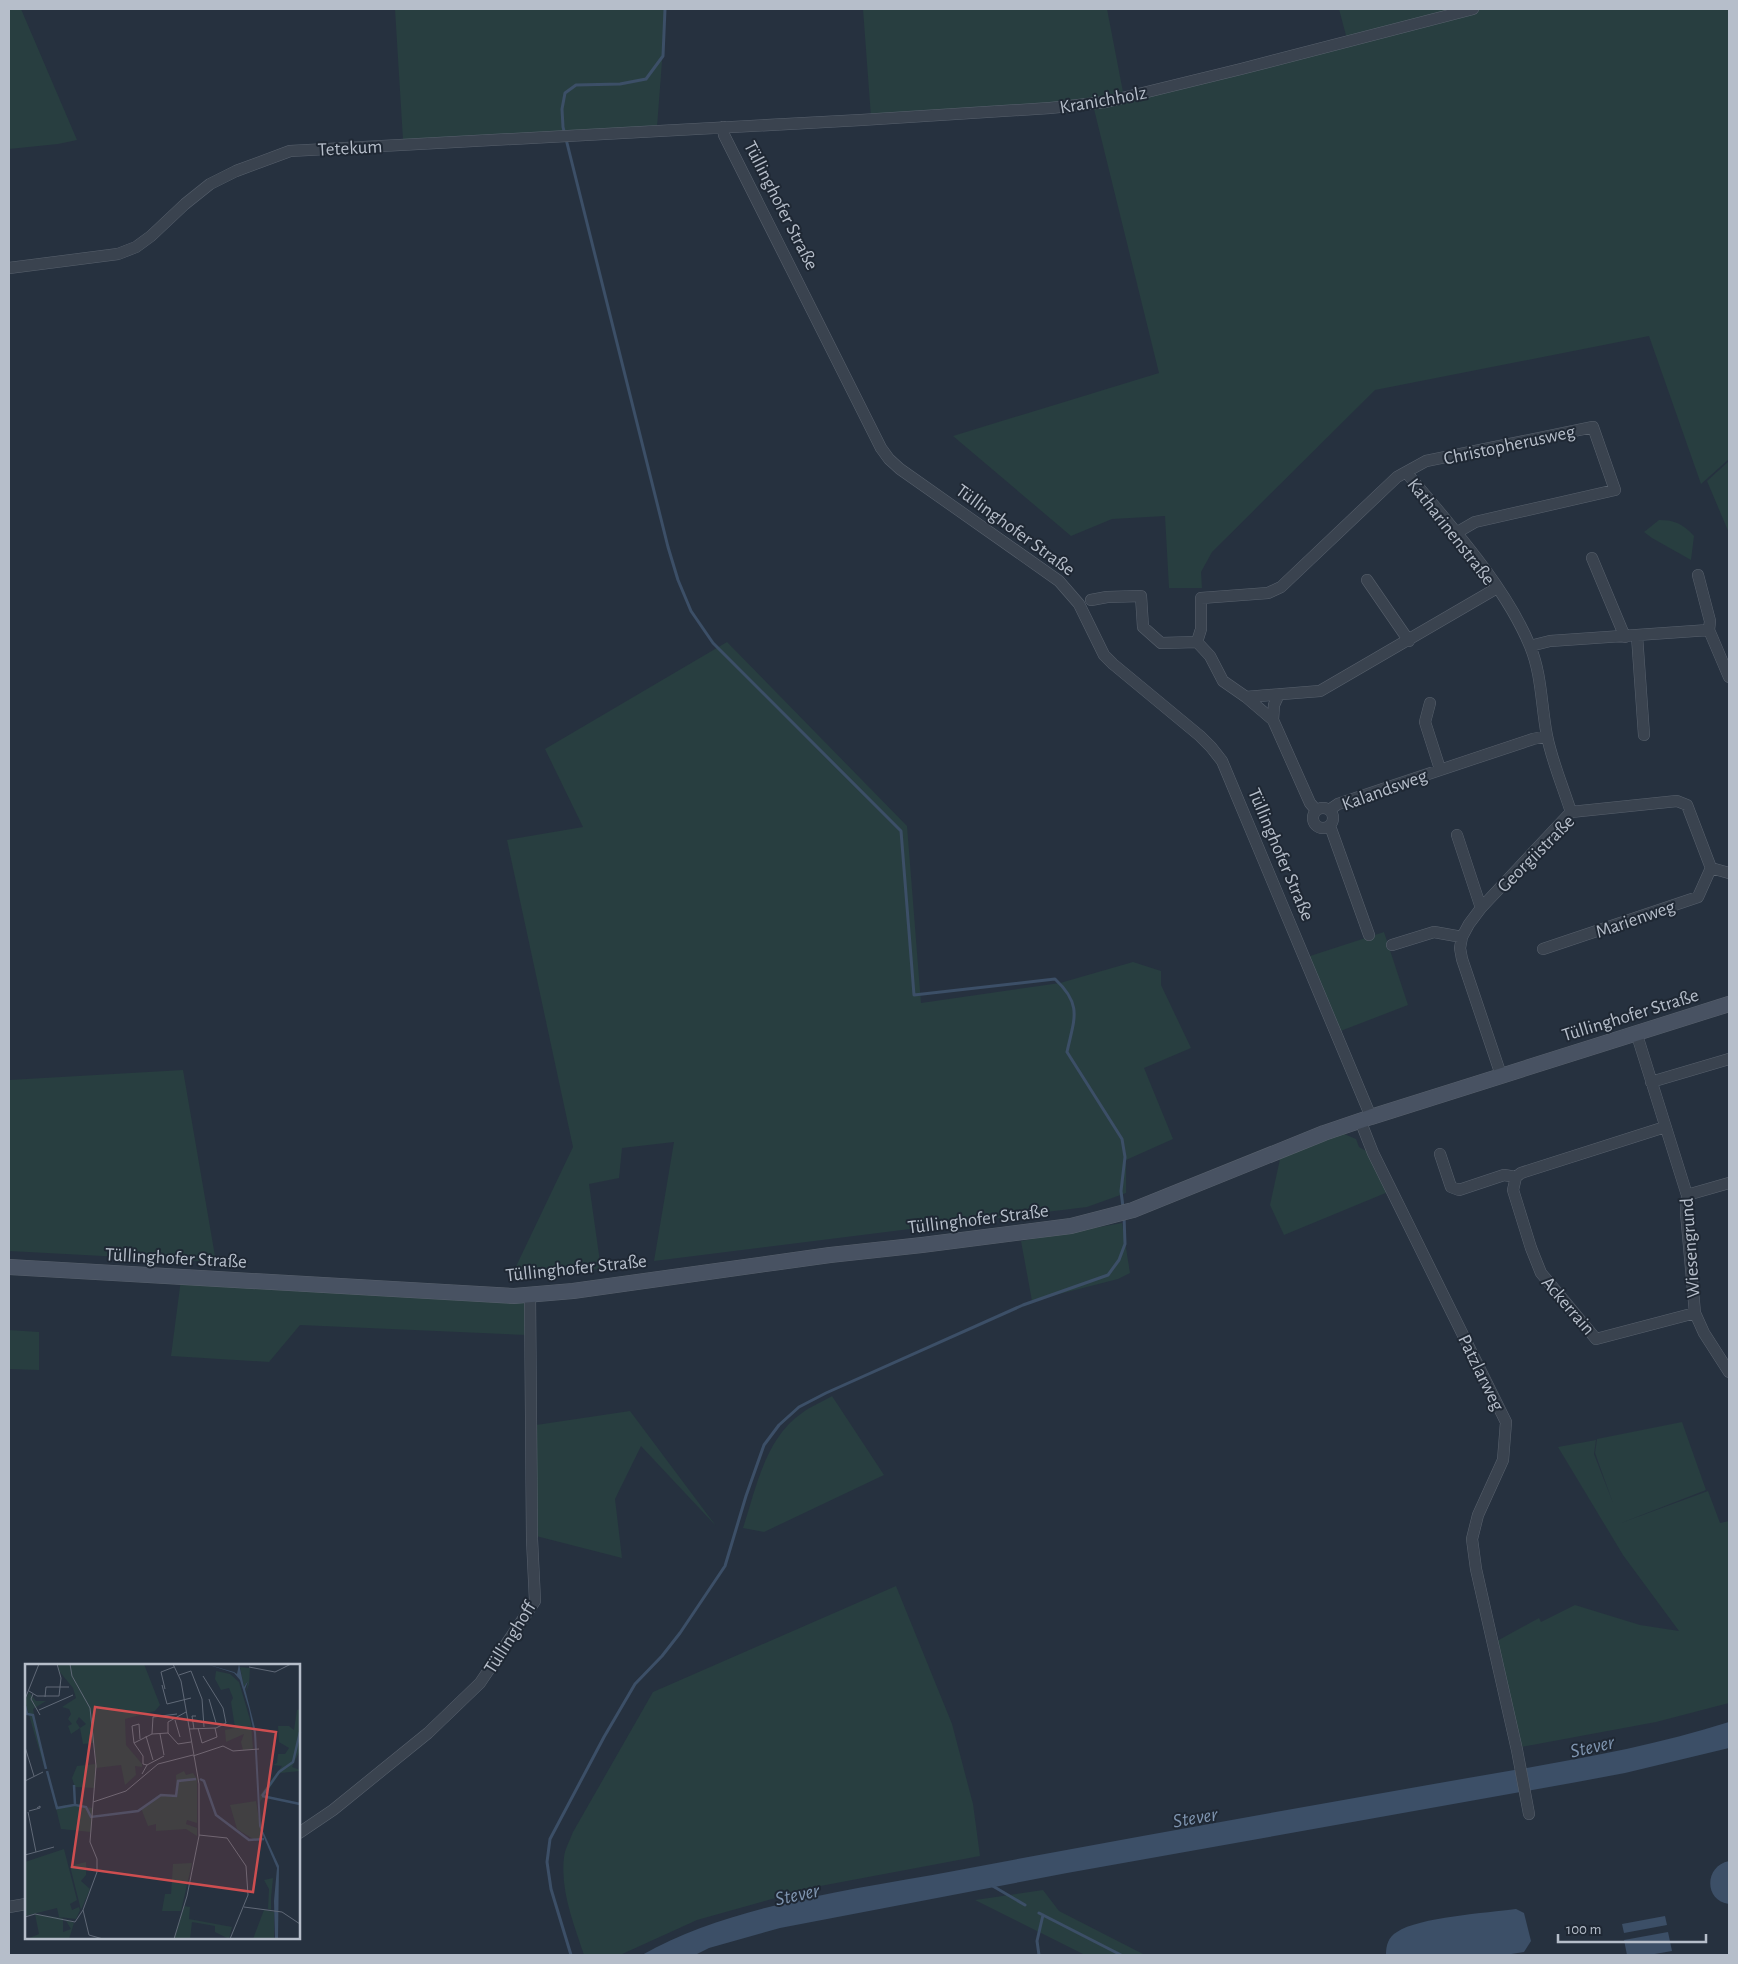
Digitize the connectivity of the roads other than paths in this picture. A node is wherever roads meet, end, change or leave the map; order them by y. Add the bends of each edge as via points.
1 (1473, 9) edge
2 (723, 127) junction
3 (9, 268) edge
4 (1406, 472) junction
5 (1456, 533) junction
6 (1592, 558) dead end
7 (1698, 576) dead end
8 (1368, 580) dead end
9 (1498, 588) junction
10 (1091, 600) dead end
11 (1709, 630) junction
12 (1637, 636) junction
13 (1625, 637) junction
14 (1409, 641) junction
15 (1197, 642) junction
16 (1530, 646) junction
17 (1729, 677) edge
18 (1279, 694) junction
19 (1246, 697) junction
20 (1430, 704) dead end
21 (1273, 720) junction
22 (1547, 736) junction
23 (1644, 736) dead end
24 (1440, 769) junction
25 (1316, 810) junction
26 (1329, 810) junction
27 (1571, 812) junction
28 (1330, 826) junction
29 (1457, 835) dead end
30 (1711, 868) junction
31 (1729, 873) edge
32 (1481, 908) junction
33 (1369, 935) dead end
34 (1462, 937) junction
35 (1392, 945) dead end
36 (1543, 949) dead end
37 (1729, 1004) edge
38 (1636, 1032) junction
39 (1729, 1059) edge
40 (1501, 1075) junction
41 (1652, 1082) junction
42 (1365, 1118) junction
43 (1665, 1127) junction
44 (1440, 1154) dead end
45 (1516, 1177) junction
46 (1729, 1182) edge
47 (1687, 1195) junction
48 (9, 1267) edge
49 (530, 1295) junction
50 (1695, 1313) junction
51 (1729, 1372) edge
52 (1529, 1810) dead end
53 (300, 1832) edge
54 (25, 1904) edge
55 (9, 1907) edge

1 - 2 street, Kranichholz via 1106,102
2 - 3 street, Tetekum via 290,151 210,184 151,236 118,254
2 - 42 street, Tüllinghofer Straße via 889,460 1059,581 1079,604 1104,655 1200,736 1222,761
4 - 5 street, Katharinenstraße
4 - 5 street, Christopherusweg via 1426,461 1593,427 1615,490 1475,522
4 - 15 street, Katharinenstraße via 1281,587 1268,593 1201,598 1201,629
5 - 9 street, Katharinenstraße
6 - 13 street
7 - 11 street via 1710,620
8 - 14 street
9 - 14 street
9 - 16 street, Katharinenstraße
10 - 15 street via 1141,596 1143,627 1161,643
11 - 12 street
11 - 17 street
12 - 13 street
12 - 23 street
13 - 16 street via 1550,641
14 - 18 street via 1320,691
15 - 19 street via 1210,656 1223,681
16 - 22 street, Katharinenstraße via 1539,674
18 - 19 street
18 - 21 street
19 - 21 street
20 - 24 street, Kalandsweg via 1425,722
21 - 25 street
22 - 24 street, Kalandsweg
22 - 27 street, Katharinenstraße
24 - 26 street, Kalandsweg via 1338,804
25 - 26 street
25 - 28 street via 1312,818 1316,826
26 - 28 street via 1333,818
27 - 30 street, Georgiistraße via 1677,801 1687,805
27 - 32 street, Georgiistraße
28 - 33 street
29 - 32 street, Georgiistraße
30 - 31 street
30 - 36 street, Marienweg via 1698,896
32 - 34 street, Georgiistraße
34 - 35 street via 1434,932
34 - 40 street via 1462,959
37 - 38 main road, Tüllinghofer Straße
38 - 40 main road, Tüllinghofer Straße
38 - 41 street, Wiesengrund
39 - 41 street
40 - 42 main road, Tüllinghofer Straße
41 - 43 street, Wiesengrund
42 - 49 main road, Tüllinghofer Straße via 1133,1210 1071,1226
42 - 52 street, Patzlarweg via 1379,1165 1506,1422 1503,1460 1478,1515 1472,1539
43 - 45 street
43 - 47 street, Wiesengrund
44 - 45 street via 1451,1187 1458,1190 1504,1176
45 - 50 street, Ackerrain via 1513,1190 1541,1273 1596,1339
46 - 47 street
47 - 50 street, Wiesengrund
48 - 49 main road, Tüllinghofer Straße
49 - 53 street, Tüllinghoff via 535,1601 480,1683 428,1733 334,1810
50 - 51 street, Wiesengrund
54 - 55 street

